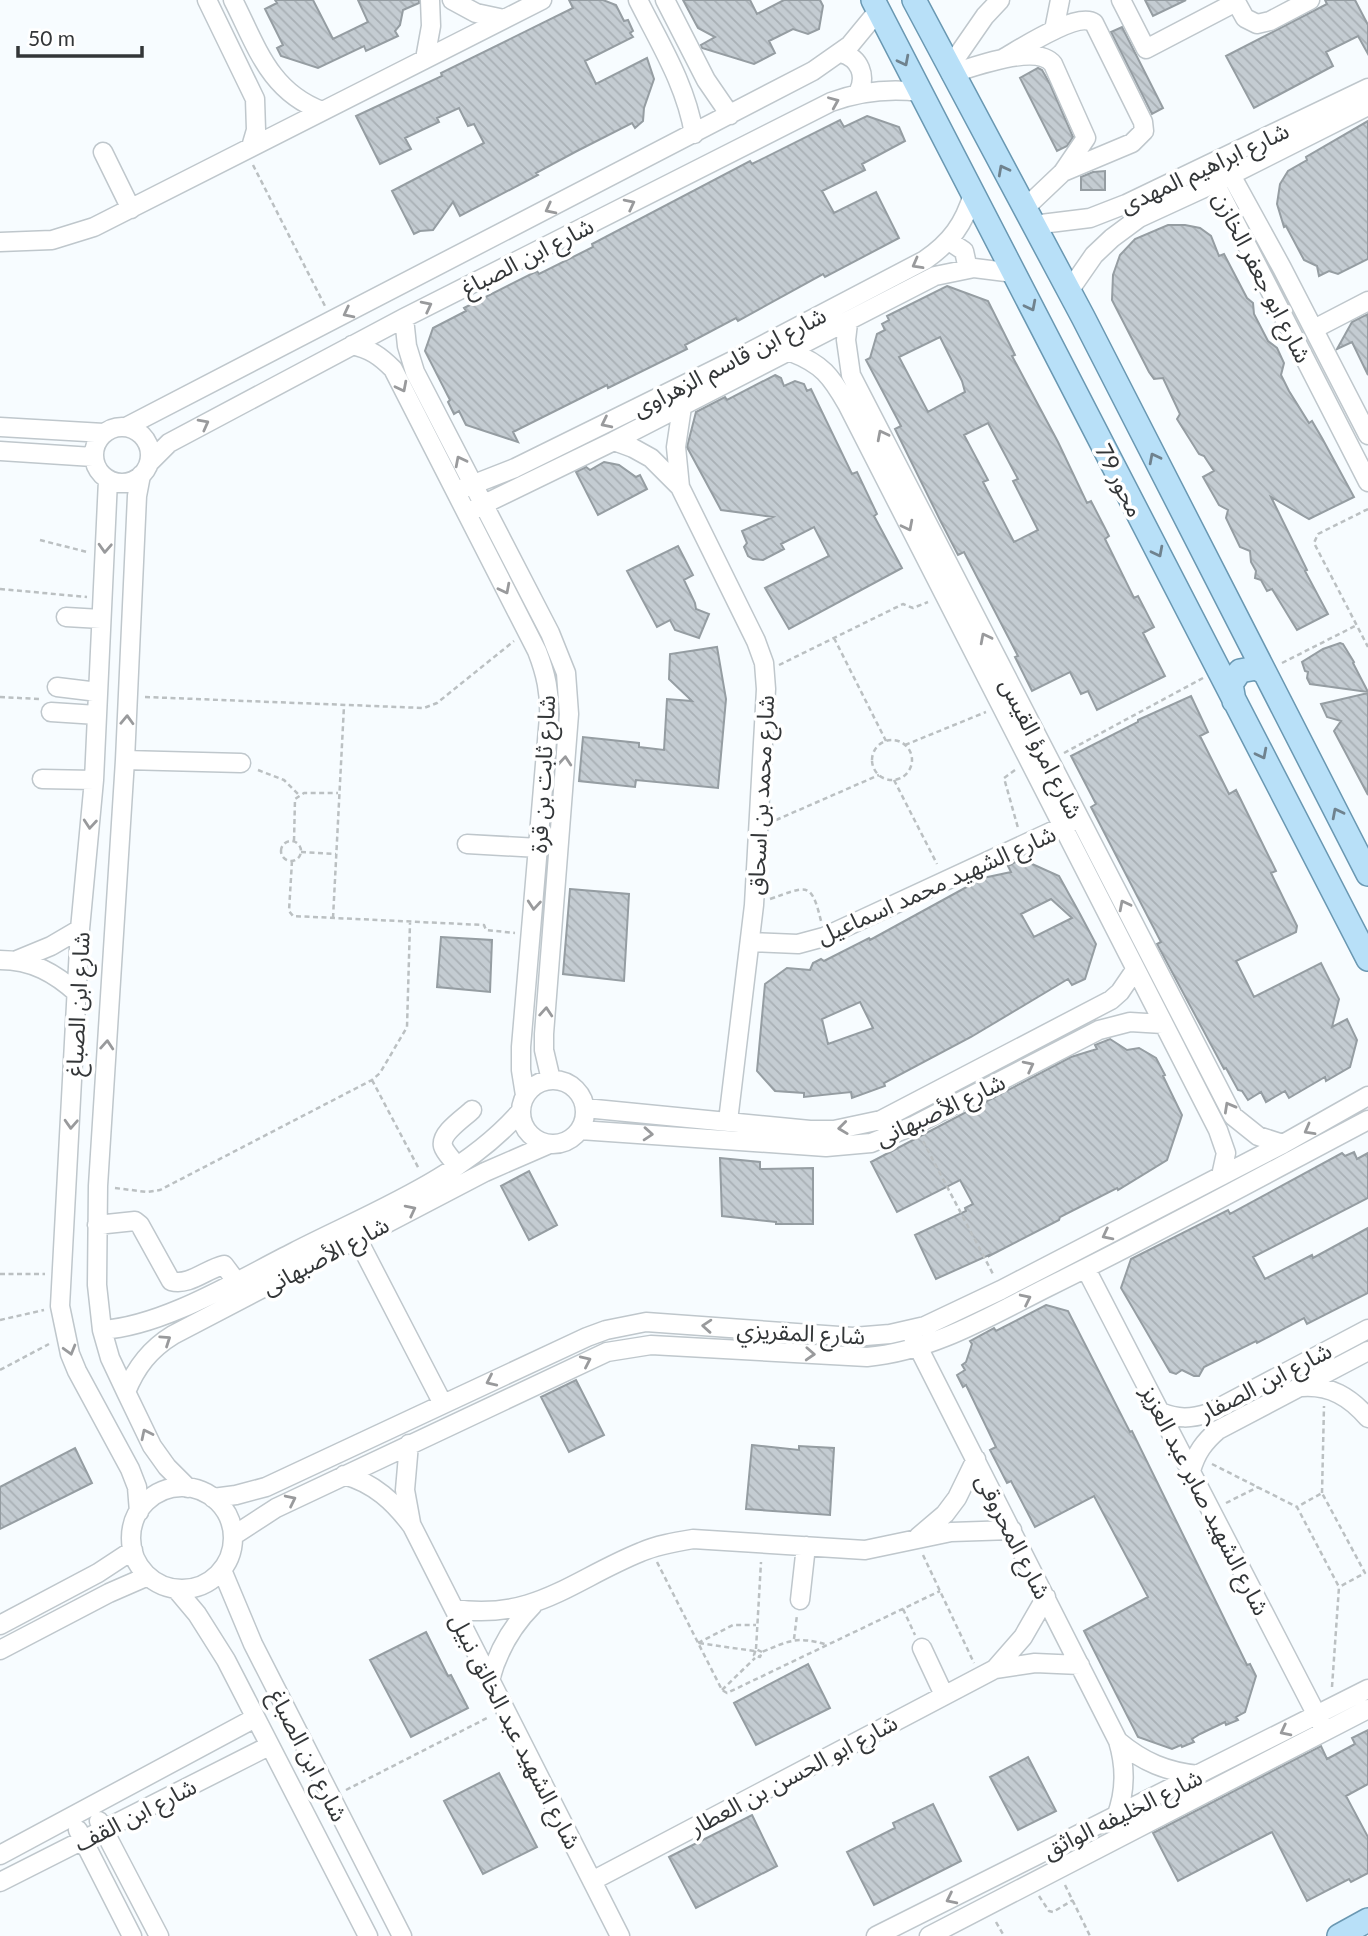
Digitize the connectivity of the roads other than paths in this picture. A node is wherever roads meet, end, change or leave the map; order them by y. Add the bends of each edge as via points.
1 (207, 0) edge
2 (233, 0) edge
3 (430, 0) edge
4 (452, 0) edge
5 (542, 0) edge
6 (638, 0) edge
7 (665, 0) edge
8 (914, 0) edge
9 (1060, 0) edge
10 (1121, 0) edge
11 (1310, 0) edge
12 (994, 1) edge
13 (1236, 1) edge
14 (875, 6) edge
15 (504, 19) junction
16 (1054, 30) junction
17 (841, 53) junction
18 (1004, 58) junction
19 (425, 59) junction
20 (950, 71) junction
21 (1368, 88) edge
22 (920, 92) junction
23 (859, 93) junction
24 (1368, 106) edge
25 (321, 111) junction
26 (730, 115) junction
27 (694, 134) junction
28 (248, 148) junction
29 (103, 152) dead end
30 (1215, 162) junction
31 (1063, 172) junction
32 (1223, 179) junction
33 (973, 194) junction
34 (131, 209) junction
35 (1029, 217) junction
36 (0, 228) edge
37 (23, 240) junction
38 (0, 242) edge
39 (949, 242) junction
40 (968, 269) junction
41 (1014, 274) junction
42 (1069, 291) junction
43 (1368, 300) edge
44 (404, 318) junction
45 (848, 323) junction
46 (1314, 329) junction
47 (352, 345) junction
48 (791, 352) junction
49 (738, 368) junction
50 (682, 407) junction
51 (0, 427) edge
52 (127, 427) junction
53 (104, 433) junction
54 (1368, 435) edge
55 (614, 441) junction
56 (0, 451) edge
57 (93, 457) junction
58 (145, 469) junction
59 (108, 480) junction
60 (1368, 482) edge
61 (472, 485) junction
62 (680, 487) junction
63 (455, 492) junction
64 (483, 505) junction
65 (466, 513) junction
66 (1230, 606) junction
67 (66, 617) dead end
68 (102, 619) junction
69 (1199, 632) junction
70 (1264, 672) junction
71 (57, 687) dead end
72 (98, 692) junction
73 (1234, 701) junction
74 (51, 712) dead end
75 (97, 715) junction
76 (125, 760) junction
77 (241, 763) road end
78 (42, 779) dead end
79 (94, 780) junction
80 (1079, 819) junction
81 (1061, 827) junction
82 (467, 844) dead end
83 (538, 855) junction
84 (556, 864) junction
85 (1368, 874) edge
86 (80, 929) junction
87 (750, 942) junction
88 (1368, 959) edge
89 (9, 960) edge
90 (1135, 970) junction
91 (78, 995) junction
92 (1163, 1024) junction
93 (551, 1080) junction
94 (1367, 1097) edge
95 (523, 1104) junction
96 (585, 1108) junction
97 (472, 1110) dead end
98 (1368, 1120) edge
99 (727, 1121) junction
100 (580, 1130) junction
101 (1283, 1144) junction
102 (548, 1145) junction
103 (457, 1166) junction
104 (1221, 1176) junction
105 (97, 1225) junction
106 (356, 1238) junction
107 (1086, 1269) junction
108 (236, 1282) junction
109 (1368, 1329) edge
110 (102, 1330) junction
111 (910, 1331) junction
112 (919, 1348) junction
113 (1368, 1351) edge
114 (1291, 1369) junction
115 (1300, 1387) junction
116 (126, 1392) junction
117 (443, 1404) junction
118 (1160, 1412) junction
119 (1368, 1418) edge
120 (409, 1444) junction
121 (976, 1460) junction
122 (1193, 1463) junction
123 (344, 1475) junction
124 (188, 1488) junction
125 (213, 1498) junction
126 (139, 1512) junction
127 (412, 1526) junction
128 (1012, 1530) junction
129 (233, 1536) junction
130 (916, 1539) junction
131 (806, 1546) junction
132 (133, 1550) junction
133 (222, 1570) junction
134 (148, 1576) junction
135 (176, 1589) junction
136 (1046, 1597) junction
137 (800, 1600) road end
138 (533, 1605) junction
139 (454, 1609) junction
140 (2, 1638) edge
141 (922, 1648) road end
142 (1080, 1665) junction
143 (988, 1672) junction
144 (490, 1680) junction
145 (1368, 1689) edge
146 (944, 1695) junction
147 (1368, 1709) edge
148 (255, 1718) junction
149 (1324, 1718) junction
150 (1118, 1741) junction
151 (269, 1746) junction
152 (1199, 1775) junction
153 (92, 1807) junction
154 (1116, 1817) junction
155 (71, 1818) junction
156 (104, 1831) junction
157 (83, 1841) junction
158 (0, 1855) edge
159 (994, 1877) junction
160 (592, 1881) junction
161 (0, 1882) edge
162 (1005, 1898) junction
163 (1368, 1920) edge
164 (132, 1936) edge
165 (159, 1936) edge
166 (368, 1936) edge
167 (402, 1936) edge
168 (620, 1936) edge
169 (876, 1936) edge
170 (929, 1936) edge
171 (1339, 1936) edge

1 - 28 street via 255,99 256,130
2 - 25 street via 277,82 305,105
3 - 19 street
4 - 15 street via 475,13
5 - 15 street
6 - 27 street via 680,81
7 - 26 street
8 - 20 main road, محور 79
9 - 16 street
10 - 13 street via 1146,49
11 - 13 street via 1257,24 1245,18
12 - 20 street
14 - 17 street, شارع ابن الصباغ via 865,29
14 -> 22 main road, محور 79
15 - 19 street
16 - 18 street
16 - 31 street via 1083,20 1094,23 1144,131 1132,143
17 - 23 street via 860,68 863,81
17 - 26 street, شارع ابن الصباغ
18 - 20 street
18 - 31 street via 1043,57 1053,64 1086,138
19 - 25 street
35 -> 20 main road, محور 79
21 - 30 street, شارع ابراهيم المهدى
22 - 23 street, شارع ابن الصباغ
22 - 33 main road, محور 79
44 -> 23 street, شارع ابن الصباغ
24 - 32 street, شارع ابراهيم المهدى
25 - 28 street
26 - 27 street, شارع ابن الصباغ
27 -> 52 street, شارع ابن الصباغ
28 - 34 street
29 - 34 street
30 - 32 street, شارع ابو جعفر الخازن
30 - 35 street, شارع ابراهيم المهدى via 1090,218
31 - 35 street
32 - 42 street, شارع ابراهيم المهدى via 1139,218 1112,237
32 - 46 street, شارع ابو جعفر الخازن
32 - 60 street, شارع ابو جعفر الخازن
33 - 39 street, شارع ابن قاسم الزهراوى via 967,214
33 - 41 main road, محور 79
34 - 37 street via 74,235
35 - 42 main road, محور 79
36 - 37 street
37 - 38 street
39 - 40 street via 964,251
39 -> 49 street, شارع ابن قاسم الزهراوى
40 - 41 street, شارع ابن قاسم الزهراوى
40 - 45 street, شارع ابن قاسم الزهراوى via 935,276
41 -> 69 main road, محور 79
66 -> 42 main road, محور 79
43 - 46 street
44 - 47 street, شارع ابن الصباغ
61 -> 44 street, شارع ثابت بن قرة via 415,372
45 - 48 street, شارع ابن قاسم الزهراوى
80 -> 45 street, شارع امرؤ القيس via 851,375
46 - 54 street, شارع ابو جعفر الخازن
58 -> 47 street, شارع ابن الصباغ via 169,443
47 -> 63 street, شارع ثابت بن قرة via 382,357 393,369
48 - 49 street, شارع ابن قاسم الزهراوى
48 -> 81 street, شارع امرؤ القيس via 810,359 836,385
49 - 50 street, شارع ابن قاسم الزهراوى
49 -> 61 street, شارع ابن قاسم الزهراوى
50 - 55 street, شارع ابن قاسم الزهراوى
50 - 62 street, شارع محمد بن اسحاق via 676,447
51 - 53 street
52 - 53 street
52 - 58 street via 143,436 150,453
53 - 57 street
55 - 62 street, شارع محمد بن اسحاق via 651,458
55 - 64 street, شارع ابن قاسم الزهراوى
56 - 57 street
57 - 59 street
58 - 59 street via 129,482
76 -> 58 street, شارع ابن الصباغ via 137,496
59 -> 68 street, شارع ابن الصباغ
61 - 63 street, شارع ابن قاسم الزهراوى
61 - 64 street, شارع ثابت بن قرة
62 - 87 street, شارع محمد بن اسحاق via 756,641 765,672 760,828
63 - 65 street, شارع ثابت بن قرة
64 - 65 street, شارع ابن قاسم الزهراوى
84 -> 64 street, شارع ثابت بن قرة via 569,714 566,673 555,642
65 -> 83 street, شارع ثابت بن قرة via 527,631 550,695
66 - 69 main road via 1235,625 1228,639 1214,642
66 - 70 main road, محور 79
67 - 68 street
68 - 72 street, شارع ابن الصباغ
69 - 73 main road, محور 79
70 - 73 main road via 1256,668 1240,671 1231,684
85 -> 70 main road, محور 79
71 - 72 street
72 - 75 street, شارع ابن الصباغ
73 -> 88 main road, محور 79
74 - 75 street
75 - 79 street, شارع ابن الصباغ
76 - 77 street
105 -> 76 street, شارع ابن الصباغ
78 - 79 street
79 -> 86 street, شارع ابن الصباغ
80 - 81 street, شارع الشهيد محمد اسماعيل
101 -> 80 street, شارع امرؤ القيس via 1258,1136 1233,1116
81 - 87 street, شارع الشهيد محمد اسماعيل via 824,937 797,944
81 - 90 street, شارع امرؤ القيس
82 - 83 street
83 - 84 street
83 -> 95 street, شارع ثابت بن قرة via 521,1048
93 -> 84 street, شارع ثابت بن قرة via 544,1034
86 - 89 street via 51,946
86 - 91 street, شارع ابن الصباغ
87 - 99 street, شارع محمد بن اسحاق
89 - 91 street via 51,972
90 - 92 street, شارع امرؤ القيس
90 -> 99 street, شارع الأصبهانى via 1111,1000 881,1121 834,1130
91 -> 126 street, شارع ابن الصباغ via 60,1306 77,1371 134,1478
100 -> 92 street, شارع الأصبهانى via 826,1147 871,1143 1099,1030 1130,1022
92 - 104 street, شارع امرؤ القيس via 1223,1141
93 - 95 street via 532,1087
93 - 96 street via 574,1087
94 -> 101 street, شارع المقريزي
95 - 102 street via 525,1130
95 - 103 street, شارع الأصبهانى via 491,1142
96 - 99 street, شارع الأصبهانى
96 - 100 street
97 - 103 street via 443,1142
98 - 107 street, شارع المقريزي
100 - 102 street via 571,1139
101 - 104 street, شارع المقريزي
106 -> 102 street, شارع الأصبهانى
103 - 108 street, شارع الأصبهانى
104 -> 111 street, شارع المقريزي via 1002,1290
105 - 108 street via 135,1221 171,1281 187,1282 224,1265
105 - 110 street, شارع ابن الصباغ
116 -> 106 street, شارع الأصبهانى via 139,1365 160,1343
106 - 117 street
112 -> 107 street, شارع المقريزي
107 - 118 street, شارع الشهيد صابر عبد العزيز
108 - 110 street, شارع الأصبهانى via 154,1320
109 - 114 street, شارع ابن الصفار
110 - 116 street, شارع ابن الصباغ
111 - 112 street, شارع المحروقى
111 -> 117 street, شارع المقريزي via 853,1338 660,1322 636,1324 587,1337
120 -> 112 street, شارع المقريزي via 593,1358 629,1347 867,1357
112 - 121 street, شارع المحروقى
113 - 115 street, شارع ابن الصفار
114 - 115 street
114 - 118 street, شارع ابن الصفار via 1209,1413 1176,1418
115 - 119 street via 1324,1388 1349,1399
115 - 122 street, شارع ابن الصفار via 1218,1430 1205,1441
124 -> 116 street, شارع ابن الصباغ via 152,1446
117 - 125 street, شارع المقريزي via 266,1487
118 - 122 street, شارع الشهيد صابر عبد العزيز
120 - 123 street, شارع المقريزي
120 - 127 street, شارع الشهيد عبد الخالق نبيل via 405,1490
121 - 128 street, شارع المحروقى
121 - 130 street via 946,1514
122 - 149 street, شارع الشهيد صابر عبد العزيز via 1212,1511
123 - 127 street, شارع الشهيد عبد الخالق نبيل via 380,1491
129 -> 123 street, شارع المقريزي via 261,1516
124 - 125 street
124 - 126 street via 165,1490
125 - 129 street via 227,1515
126 - 132 street
127 - 139 street, شارع الشهيد عبد الخالق نبيل
128 - 130 street via 951,1532
128 - 136 street, شارع المحروقى
129 - 133 street via 232,1551
130 - 131 street via 864,1550
131 - 137 street
131 - 138 street via 693,1539 650,1549
132 - 134 street
132 - 140 street
133 - 135 street via 202,1586
133 - 167 street, شارع ابن الصباغ via 253,1644
134 - 135 street
134 - 140 street
135 - 148 street, شارع ابن الصباغ via 210,1634
136 - 142 street, شارع المحروقى
136 - 143 street, شارع ابو الحسن بن العطار via 1023,1637
138 - 139 street via 486,1612
138 - 144 street via 506,1639
139 - 144 street, شارع الشهيد عبد الخالق نبيل
141 - 146 street
142 - 143 street, شارع ابو الحسن بن العطار via 1035,1663
142 - 150 street, شارع المحروقى
143 - 146 street, شارع ابو الحسن بن العطار
144 - 160 street, شارع الشهيد عبد الخالق نبيل
145 - 149 street, شارع الخليفه الواثق
146 - 160 street, شارع ابو الحسن بن العطار
147 - 149 street, شارع الخليفه الواثق
148 - 151 street, شارع ابن الصباغ
148 - 153 street, شارع ابن القف
149 -> 152 street, شارع الخليفه الواثق
149 - 162 street, شارع الخليفه الواثق
150 - 152 street, شارع المحروقى via 1147,1762
150 - 154 street, شارع المحروقى via 1124,1787
151 - 156 street, شارع ابن القف
151 - 166 street, شارع ابن الصباغ
152 - 154 street, شارع الخليفه الواثق
153 - 155 street, شارع ابن القف
153 - 156 street
154 - 159 street, شارع الخليفه الواثق
155 - 157 street
155 - 158 street, شارع ابن القف
156 - 157 street, شارع ابن القف
156 - 165 street
157 - 161 street, شارع ابن القف
157 - 164 street
159 - 162 street
159 -> 169 street, شارع الخليفه الواثق
160 - 168 street, شارع الشهيد عبد الخالق نبيل
162 - 170 street, شارع الخليفه الواثق
163 - 171 main road

